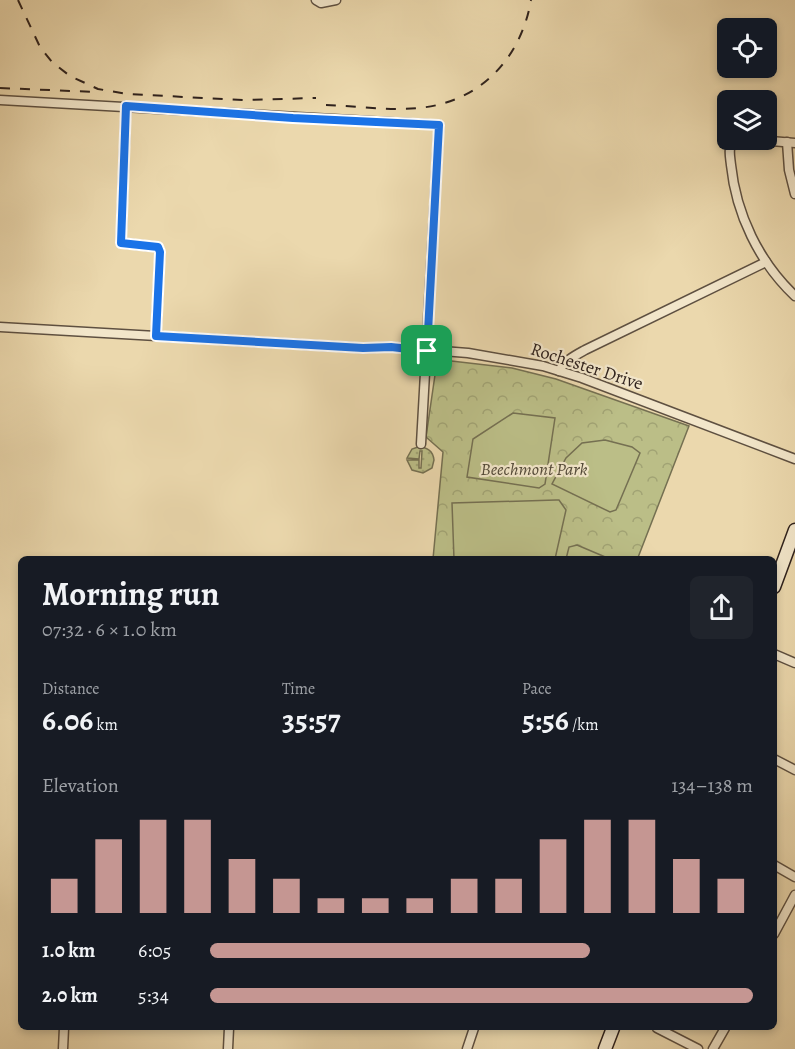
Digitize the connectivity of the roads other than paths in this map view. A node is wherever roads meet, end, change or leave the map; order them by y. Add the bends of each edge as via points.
1 (336, 0) edge
2 (318, 1) edge
3 (0, 100) edge
4 (126, 106) junction
5 (791, 143) edge
6 (730, 150) edge
7 (795, 194) edge
8 (766, 262) junction
9 (795, 296) edge
10 (0, 327) edge
11 (156, 336) junction
12 (427, 351) junction
13 (559, 371) junction
14 (421, 444) dead end
15 (795, 459) edge
16 (795, 530) edge
17 (790, 560) edge
18 (777, 582) edge
19 (777, 655) edge
20 (795, 663) edge
21 (777, 761) edge
22 (795, 770) edge
23 (777, 867) edge
24 (795, 877) edge
25 (795, 895) edge
26 (777, 928) edge
27 (64, 1030) edge
28 (229, 1030) edge
29 (473, 1030) edge
30 (612, 1030) edge
31 (661, 1030) edge
32 (724, 1030) edge
33 (63, 1049) edge
34 (228, 1049) edge
35 (467, 1049) edge
36 (605, 1049) edge
37 (698, 1049) edge
38 (713, 1049) edge

1 - 2 street
3 - 4 street
4 - 11 street via 121,243 152,245 160,252
4 - 12 street via 439,125
5 - 7 street via 789,170
6 - 8 street via 736,196
8 - 9 street
8 - 13 street via 585,350
10 - 11 street, Rochester Drive
11 - 12 street, Rochester Drive
12 - 13 street, Rochester Drive via 501,357
12 - 14 street
13 - 15 street, Rochester Drive
16 - 17 main road
17 - 18 main road
19 - 20 street
21 - 22 street
23 - 24 street
25 - 26 street
27 - 33 street
28 - 34 street
29 - 35 street
30 - 36 main road
31 - 37 street
32 - 38 street

